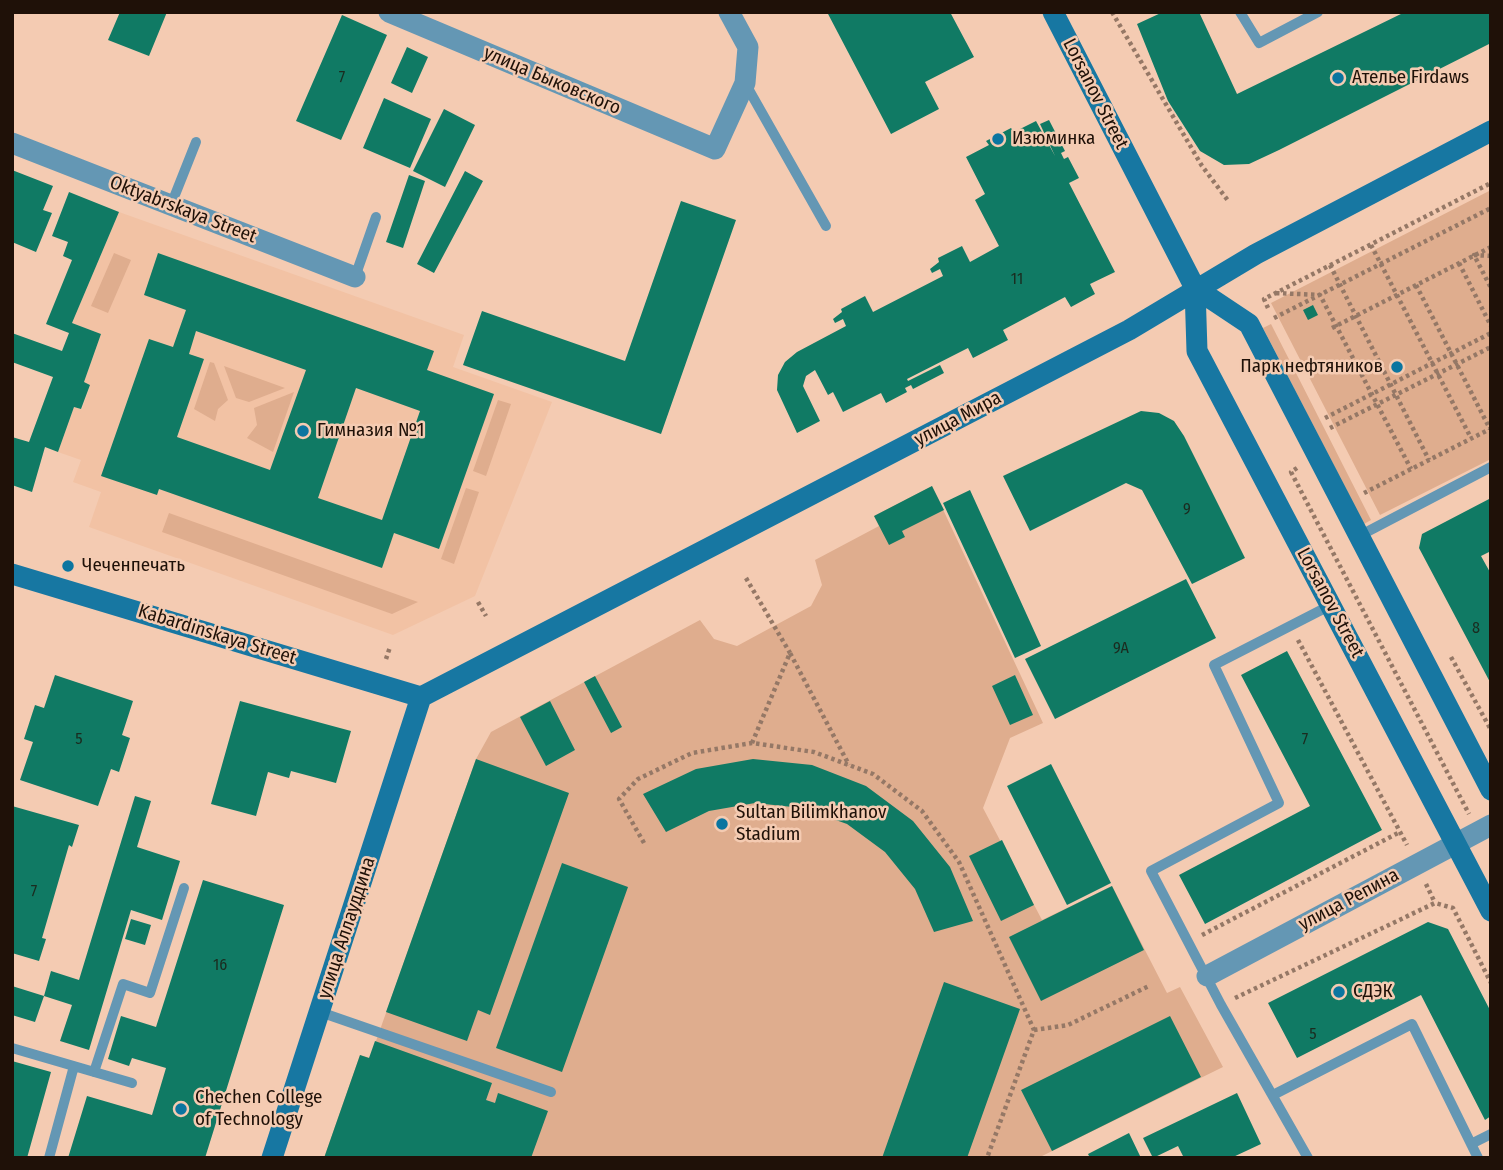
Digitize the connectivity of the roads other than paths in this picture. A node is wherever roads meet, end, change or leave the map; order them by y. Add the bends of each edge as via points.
1 (389, 12) edge
2 (729, 12) edge
3 (1053, 12) edge
4 (1240, 12) edge
5 (1318, 12) edge
6 (745, 83) junction
7 (1491, 131) edge
8 (196, 142) dead end
9 (12, 144) edge
10 (171, 205) junction
11 (376, 218) dead end
12 (826, 226) dead end
13 (355, 277) joint
14 (1195, 288) junction
15 (1491, 467) edge
16 (1359, 536) junction
17 (12, 574) edge
18 (1331, 605) junction
19 (421, 697) junction
20 (1491, 790) edge
21 (1485, 828) edge
22 (1456, 843) junction
23 (184, 888) dead end
24 (1491, 911) edge
25 (1207, 976) junction
26 (320, 1012) junction
27 (12, 1048) edge
28 (74, 1066) junction
29 (94, 1072) junction
30 (132, 1083) dead end
31 (551, 1092) dead end
32 (1273, 1095) junction
33 (1491, 1134) edge
34 (1471, 1144) junction
35 (49, 1158) edge
36 (272, 1158) edge
37 (1308, 1158) edge
38 (1478, 1158) edge

1 - 6 street, улица Быковского via 715,149
2 - 6 street via 748,47
3 - 14 main road, Lorsanov Street
4 - 5 lane via 1259,43
6 - 12 lane
7 - 14 main road, улица Мира
8 - 10 lane
9 - 10 street, Oktyabrskaya Street
10 - 13 street, Oktyabrskaya Street
11 - 13 lane
14 - 16 main road, Lorsanov Street via 1249,324
14 - 18 main road, Lorsanov Street via 1197,351
14 - 19 main road, улица Мира via 1129,330
15 - 16 lane
16 - 20 main road, Lorsanov Street
17 - 19 main road, Kabardinskaya Street
18 - 22 main road, Lorsanov Street
18 - 25 lane via 1214,665 1279,803 1151,871
19 - 26 main road, улица Аллауддина
21 - 22 street, улица Репина
22 - 24 main road, Lorsanov Street
22 - 25 street, улица Репина
23 - 29 lane via 150,993 122,984
25 - 32 lane
26 - 31 lane
26 - 36 main road, улица Аллауддина
27 - 28 lane
28 - 29 lane
28 - 35 lane
29 - 30 lane
32 - 34 lane via 1412,1024
32 - 37 lane
33 - 34 lane
34 - 38 lane

